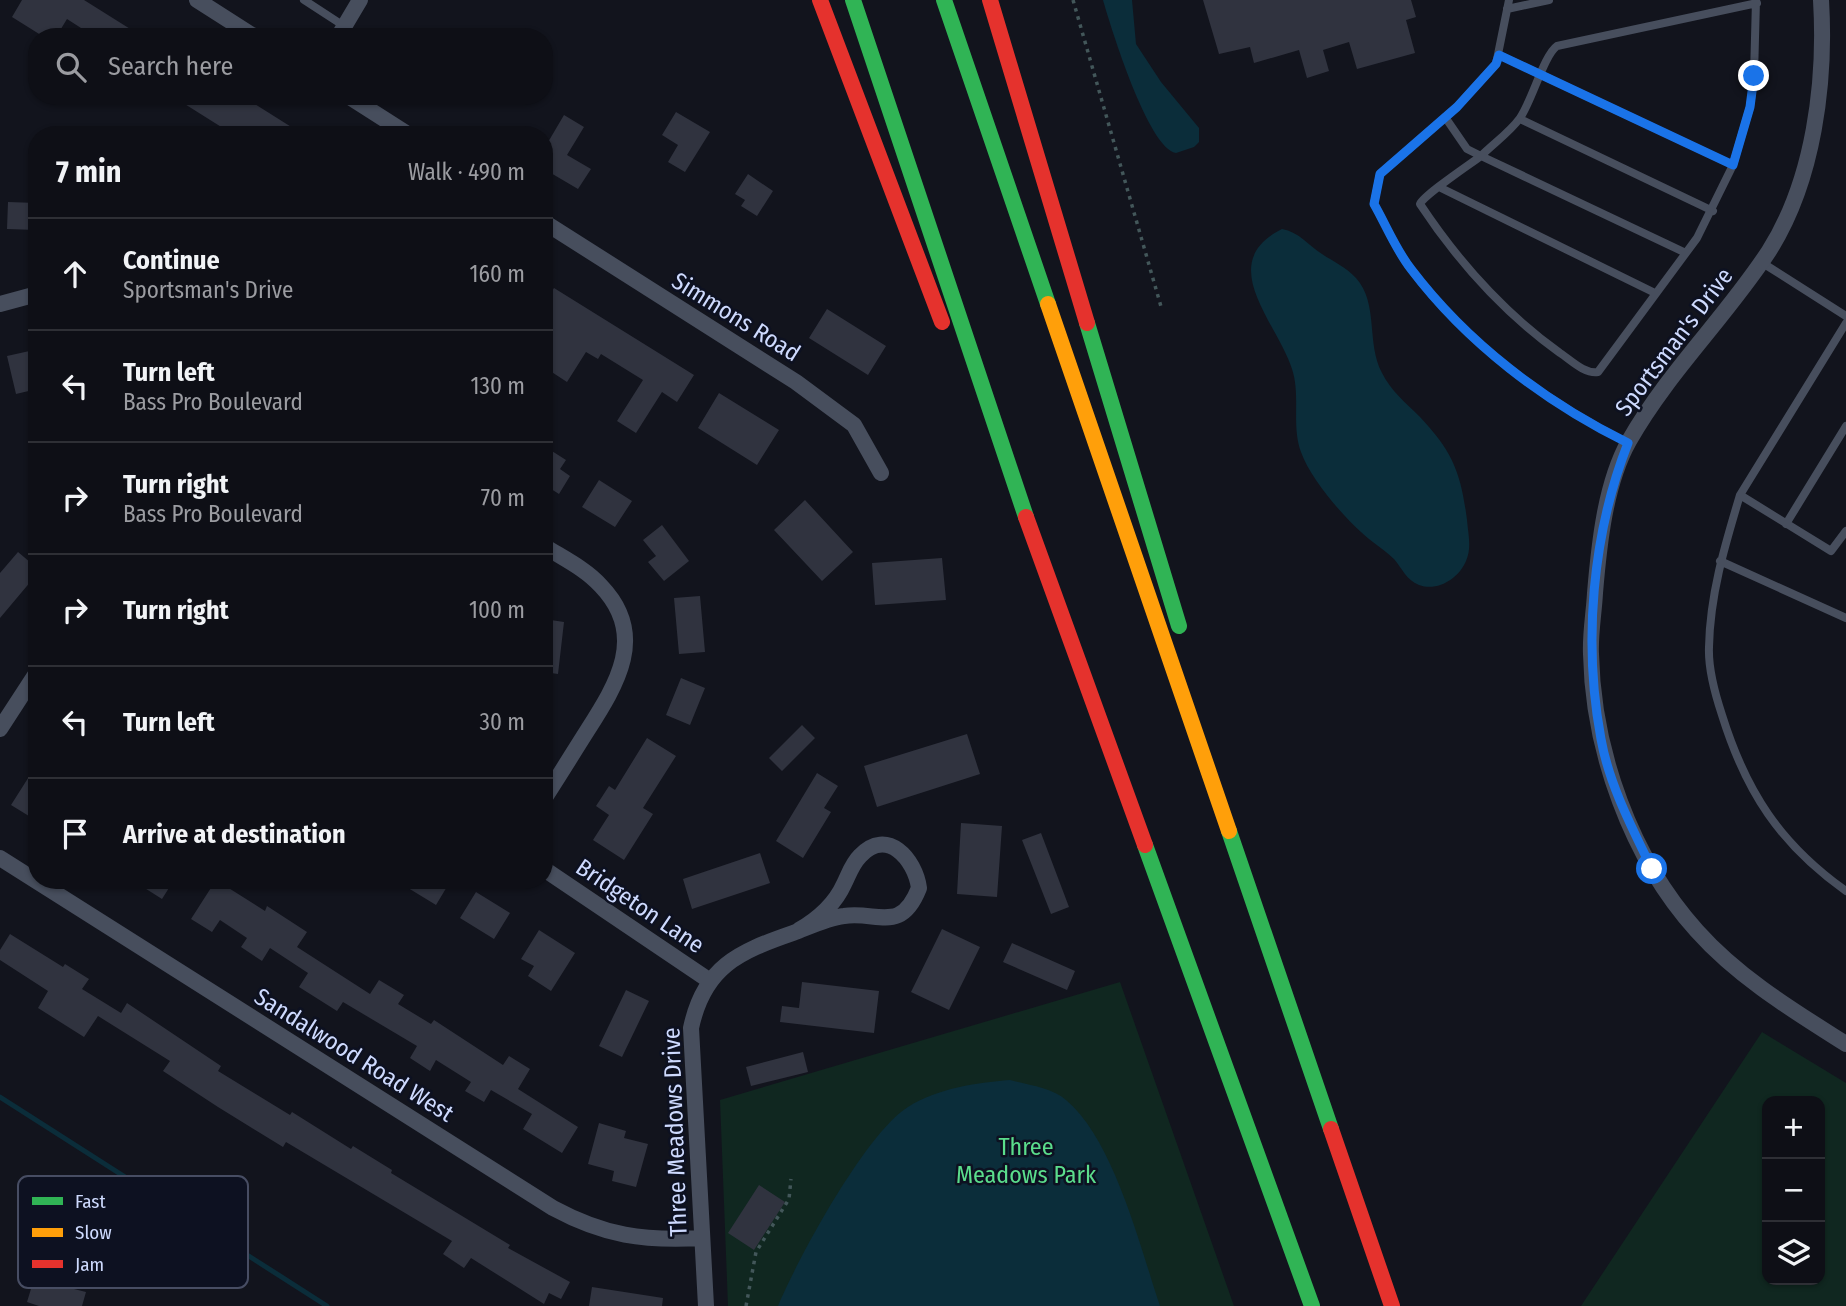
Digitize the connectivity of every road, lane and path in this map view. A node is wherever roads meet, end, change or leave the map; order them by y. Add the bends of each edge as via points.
1 (197, 0) edge
2 (304, 0) edge
3 (360, 0) edge
4 (820, 0) edge
5 (853, 0) edge
6 (944, 0) edge
7 (990, 0) edge
8 (1073, 0) edge
9 (1549, 0) edge
10 (1821, 0) edge
11 (1756, 1) edge
12 (1508, 5) edge
13 (241, 28) edge
14 (337, 28) edge
15 (343, 28) edge
16 (1499, 55) junction
17 (1542, 76) junction
18 (362, 105) edge
19 (1445, 117) junction
20 (1520, 119) junction
21 (395, 126) edge
22 (1481, 156) junction
23 (1733, 165) junction
24 (1441, 188) junction
25 (1713, 211) junction
26 (553, 228) edge
27 (1686, 253) junction
28 (1761, 262) junction
29 (1655, 293) junction
30 (28, 296) edge
31 (0, 304) edge
32 (1162, 310) dead end
33 (1846, 316) edge
34 (1846, 323) edge
35 (1846, 426) edge
36 (1628, 443) junction
37 (881, 473) dead end
38 (1740, 495) junction
39 (1022, 505) junction
40 (1786, 524) junction
41 (1846, 531) edge
42 (553, 552) edge
43 (1720, 561) junction
44 (1846, 618) edge
45 (1182, 638) dead end
46 (1188, 660) dead end
47 (28, 686) edge
48 (0, 729) edge
49 (1205, 756) junction
50 (553, 785) edge
51 (0, 858) edge
52 (553, 875) edge
53 (28, 876) edge
54 (49, 889) edge
55 (1846, 891) edge
56 (799, 930) junction
57 (710, 981) junction
58 (1846, 1044) edge
59 (791, 1179) dead end
60 (701, 1238) junction
61 (706, 1306) edge
62 (746, 1306) edge
63 (1312, 1306) edge
64 (1392, 1306) edge

1 - 13 street
2 - 14 lane
3 - 15 street
4 - 39 highway via 992,455
5 - 39 highway
6 - 49 highway
7 - 45 highway
8 - 32 path
9 - 12 lane
10 - 28 street, Sportsman's Drive via 1818,87 1807,153 1791,207
11 - 17 lane via 1557,46 1548,56
11 - 23 lane via 1751,97
12 - 16 lane
16 - 17 lane
16 - 19 lane via 1496,64
17 - 20 lane
17 - 23 lane
18 - 21 street
19 - 22 lane via 1467,149
19 - 36 lane via 1380,174 1374,204 1410,268 1466,331 1542,393
20 - 22 lane
20 - 25 lane
22 - 24 lane
22 - 27 lane
23 - 25 lane
24 - 29 lane
24 - 29 lane via 1420,204 1460,261 1531,332 1586,371 1602,369
25 - 27 lane
26 - 37 street, Simmons Road via 844,417 854,425
27 - 29 lane
28 - 33 lane
28 - 36 street, Sportsman's Drive via 1696,344
30 - 31 street
34 - 38 lane
35 - 40 lane
36 - 58 street, Sportsman's Drive via 1613,481 1597,571 1591,653 1601,741 1624,811 1652,869 1697,931 1772,997
38 - 40 lane
38 - 43 lane
39 - 63 highway
40 - 41 lane via 1830,551
42 - 50 street via 590,575 609,595 622,620 625,646 616,687
43 - 44 lane
43 - 55 lane via 1709,650 1715,693 1732,748 1745,778 1787,842
46 - 49 highway
47 - 48 street
49 - 64 highway
51 - 53 street, Sandalwood Road West
52 - 57 street, Bridgeton Lane
54 - 60 street, Sandalwood Road West via 552,1208 601,1231 627,1237
56 - 56 street, Three Meadows Drive via 846,915 881,919 900,915 919,888 910,859 892,846 866,850 831,904
56 - 57 street, Three Meadows Drive via 740,953
57 - 60 street, Three Meadows Drive via 691,1028
59 - 62 path via 789,1199 755,1252
60 - 61 street, Three Meadows Drive

